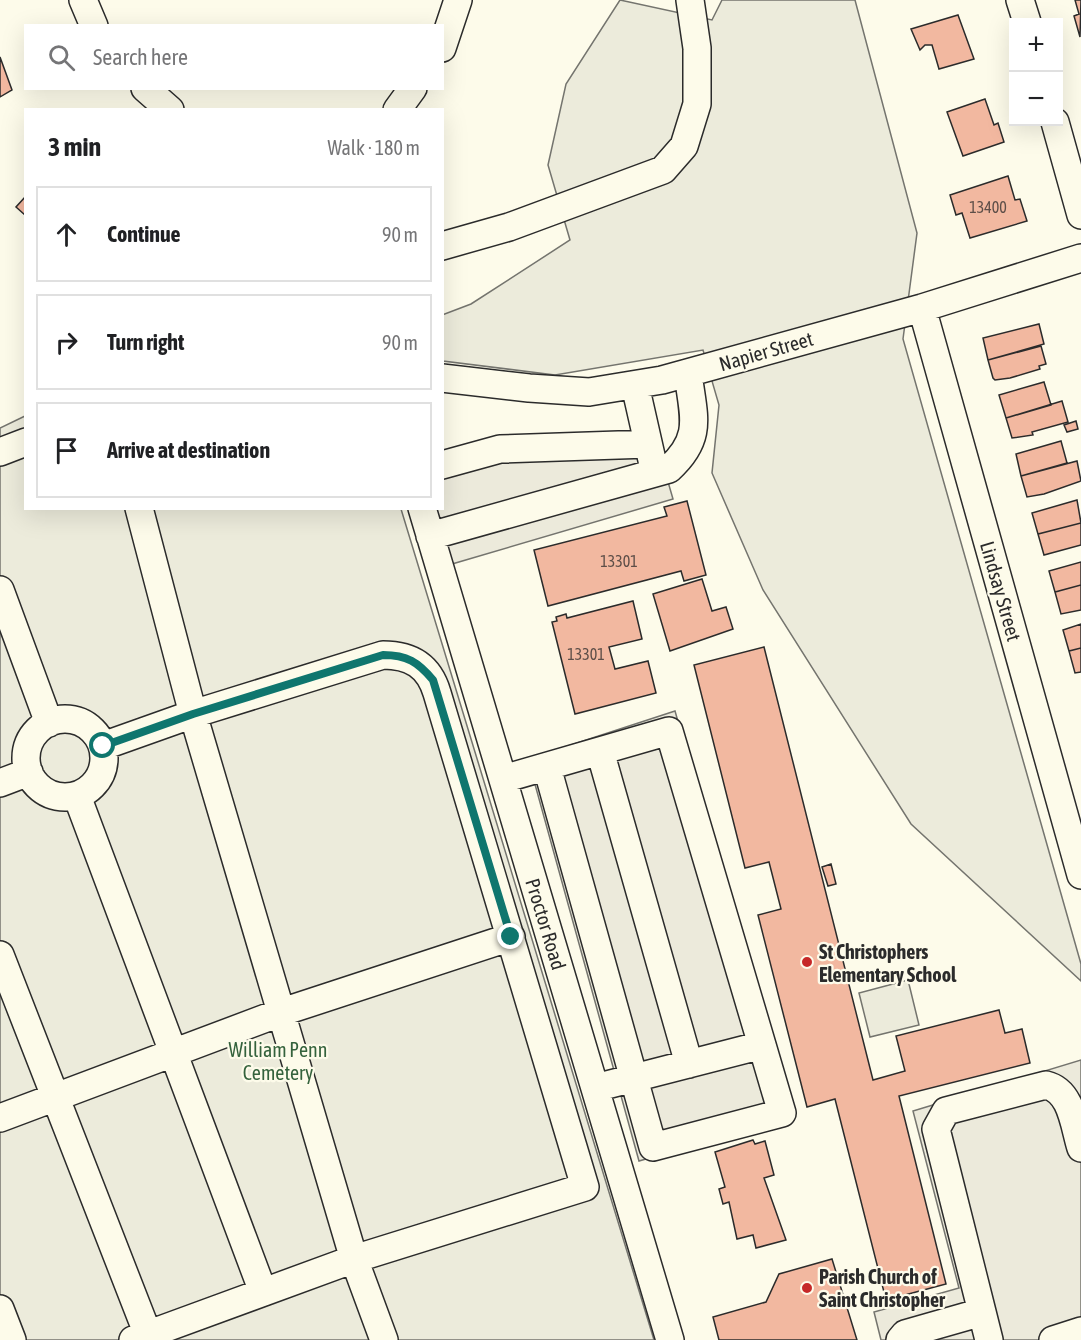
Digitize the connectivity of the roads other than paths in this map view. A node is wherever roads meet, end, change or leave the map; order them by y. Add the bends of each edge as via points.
1 (83, 0) edge
2 (458, 0) edge
3 (690, 0) edge
4 (1020, 0) edge
5 (1026, 18) edge
6 (93, 24) edge
7 (444, 42) edge
8 (147, 90) edge
9 (412, 90) edge
10 (168, 108) edge
11 (399, 108) edge
12 (1055, 126) edge
13 (1081, 215) edge
14 (444, 245) edge
15 (1081, 258) edge
16 (922, 308) junction
17 (688, 373) junction
18 (444, 378) edge
19 (635, 385) junction
20 (24, 443) edge
21 (648, 444) junction
22 (0, 452) edge
23 (444, 464) edge
24 (655, 473) junction
25 (140, 510) edge
26 (423, 510) edge
27 (430, 537) junction
28 (0, 590) edge
29 (193, 714) junction
30 (49, 723) junction
31 (103, 746) junction
32 (600, 751) junction
33 (546, 767) junction
34 (28, 772) junction
35 (503, 779) junction
36 (0, 783) edge
37 (77, 795) junction
38 (1081, 875) edge
39 (591, 927) junction
40 (511, 937) junction
41 (550, 939) junction
42 (0, 955) edge
43 (282, 1012) junction
44 (762, 1045) junction
45 (174, 1051) junction
46 (689, 1064) junction
47 (633, 1078) junction
48 (595, 1089) junction
49 (56, 1095) junction
50 (0, 1118) edge
51 (654, 1148) junction
52 (1081, 1148) edge
53 (616, 1159) junction
54 (354, 1259) junction
55 (263, 1292) junction
56 (0, 1309) edge
57 (981, 1312) junction
58 (1081, 1331) edge
59 (143, 1338) edge
60 (12, 1340) edge
61 (384, 1340) edge
62 (670, 1340) edge
63 (900, 1340) edge
64 (989, 1340) edge
65 (1053, 1340) edge

1 - 6 street
2 - 7 street
3 - 14 street via 697,48 697,105 684,146 663,170 509,227
4 - 5 street
8 - 10 street
9 - 11 street
12 - 13 street
15 - 16 street, Napier Street
16 - 17 street, Napier Street
16 - 38 street, Lindsay Street
17 - 19 street, Napier Street
17 - 24 street via 694,433 686,454 669,469
18 - 19 street, Napier Street via 589,392
19 - 21 street
20 - 22 street
21 - 23 street via 500,448
21 - 24 street
24 - 27 street
25 - 29 street
26 - 27 street, Proctor Road
27 - 35 street, Proctor Road
28 - 30 street
29 - 31 street
29 - 40 street via 383,655 399,655 417,663 433,680
29 - 43 street
30 - 31 street via 67,718 80,721 91,728
30 - 34 street via 33,735 27,747
31 - 37 street via 105,762 101,775 94,785
32 - 33 street
32 - 44 street via 669,731
32 - 46 street
33 - 35 street
33 - 39 street
34 - 36 street
34 - 37 street via 45,792 57,797
35 - 41 street, Proctor Road
37 - 45 street
39 - 41 street
39 - 47 street
40 - 43 street
40 - 54 street via 585,1187
41 - 48 street, Proctor Road
42 - 49 street
43 - 45 street
43 - 54 street
44 - 46 street
44 - 51 street via 782,1113
45 - 49 street
45 - 55 street
46 - 47 street
47 - 48 street
47 - 51 street
48 - 53 street, Proctor Road
49 - 50 street
49 - 59 street
51 - 53 street
52 - 57 street via 1065,1096 1046,1085 946,1111 939,1119 936,1129
53 - 62 street, Proctor Road
54 - 55 street
54 - 61 street
55 - 59 street
56 - 60 street
57 - 63 street via 904,1334
57 - 64 street
58 - 65 street

